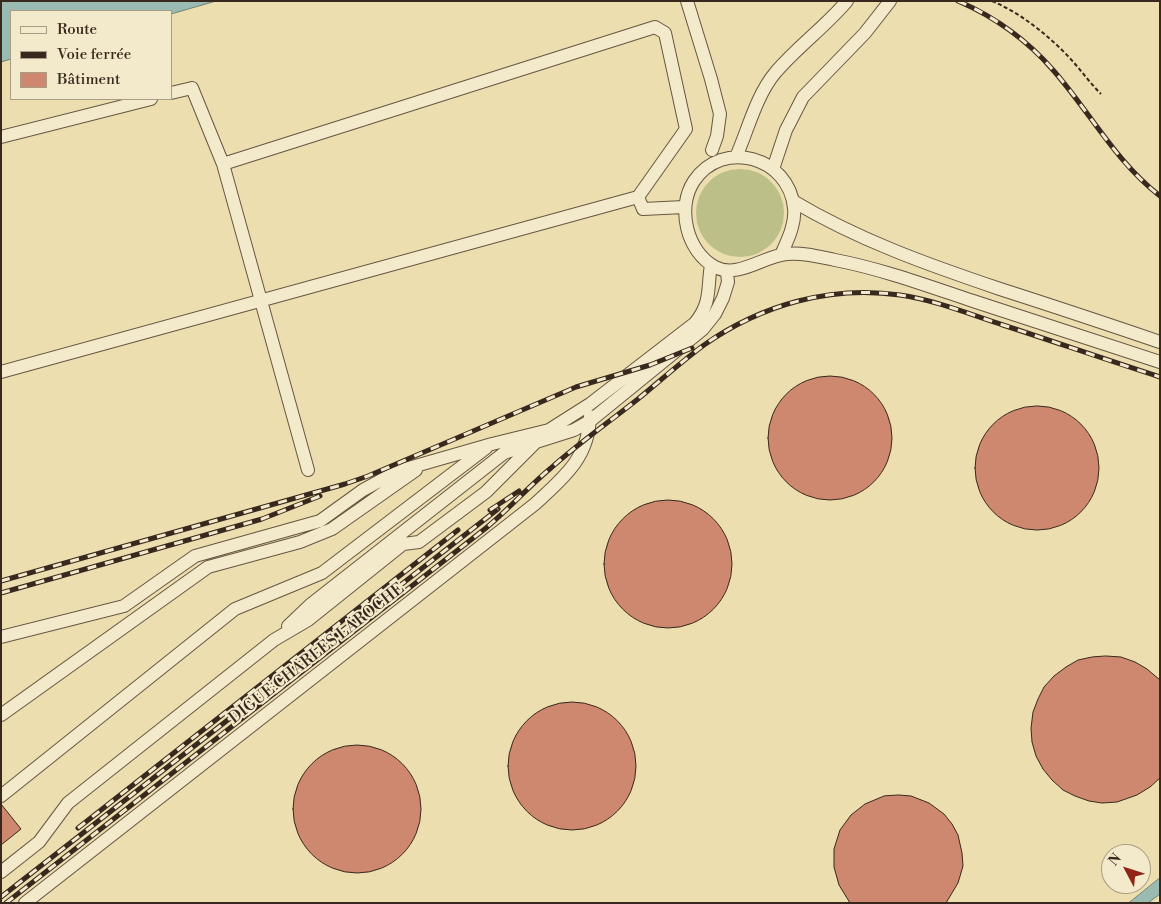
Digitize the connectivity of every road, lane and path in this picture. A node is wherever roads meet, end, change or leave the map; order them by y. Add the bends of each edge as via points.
1 (687, 1) edge
2 (847, 1) edge
3 (890, 1) edge
4 (992, 1) edge
5 (172, 93) edge
6 (1101, 94) dead end
7 (146, 100) edge
8 (1, 137) edge
9 (712, 150) dead end
10 (736, 157) junction
11 (222, 164) junction
12 (773, 169) junction
13 (638, 197) junction
14 (793, 202) junction
15 (684, 207) junction
16 (781, 255) junction
17 (711, 265) junction
18 (726, 272) junction
19 (261, 301) junction
20 (1160, 342) edge
21 (1160, 362) edge
22 (1, 372) edge
23 (590, 404) junction
24 (590, 421) junction
25 (536, 442) junction
26 (492, 444) junction
27 (424, 464) junction
28 (308, 470) dead end
29 (1, 637) edge
30 (274, 640) junction
31 (1, 715) edge
32 (1, 796) edge
33 (1, 872) edge
34 (25, 903) edge

1 - 9 street via 720,114
2 - 10 street via 770,80
3 - 12 street via 803,97 792,114
4 - 6 path via 1033,25 1066,54
5 - 11 street via 192,88
7 - 8 street
10 - 12 street via 758,160
10 - 15 street via 718,161 699,174 689,189
11 - 13 street via 655,27 665,34 686,129
11 - 19 street
12 - 14 street via 786,183
13 - 15 street via 643,209
13 - 19 street
14 - 16 street via 794,221
14 - 20 street via 862,237 927,264
15 - 17 street via 689,235
16 - 18 street
16 - 21 street via 800,254 854,264
17 - 18 street
17 - 23 street via 706,308 695,323
18 - 24 street via 728,282 723,298 703,330
19 - 22 street
19 - 28 street
23 - 24 street, DIGUE CHARLES LAROCHE
23 - 26 street via 549,430
24 - 25 street via 574,430
24 - 34 street, DIGUE CHARLES LAROCHE via 587,439 576,462 535,504
25 - 30 street via 504,453 310,605
25 - 30 street via 486,492 419,542 403,544 308,620
26 - 27 street
26 - 32 street via 322,573 235,609
27 - 29 street via 398,471 363,490 320,521 195,556 124,606
27 - 31 street via 332,529 300,542 208,567
30 - 33 street via 68,803 39,842

